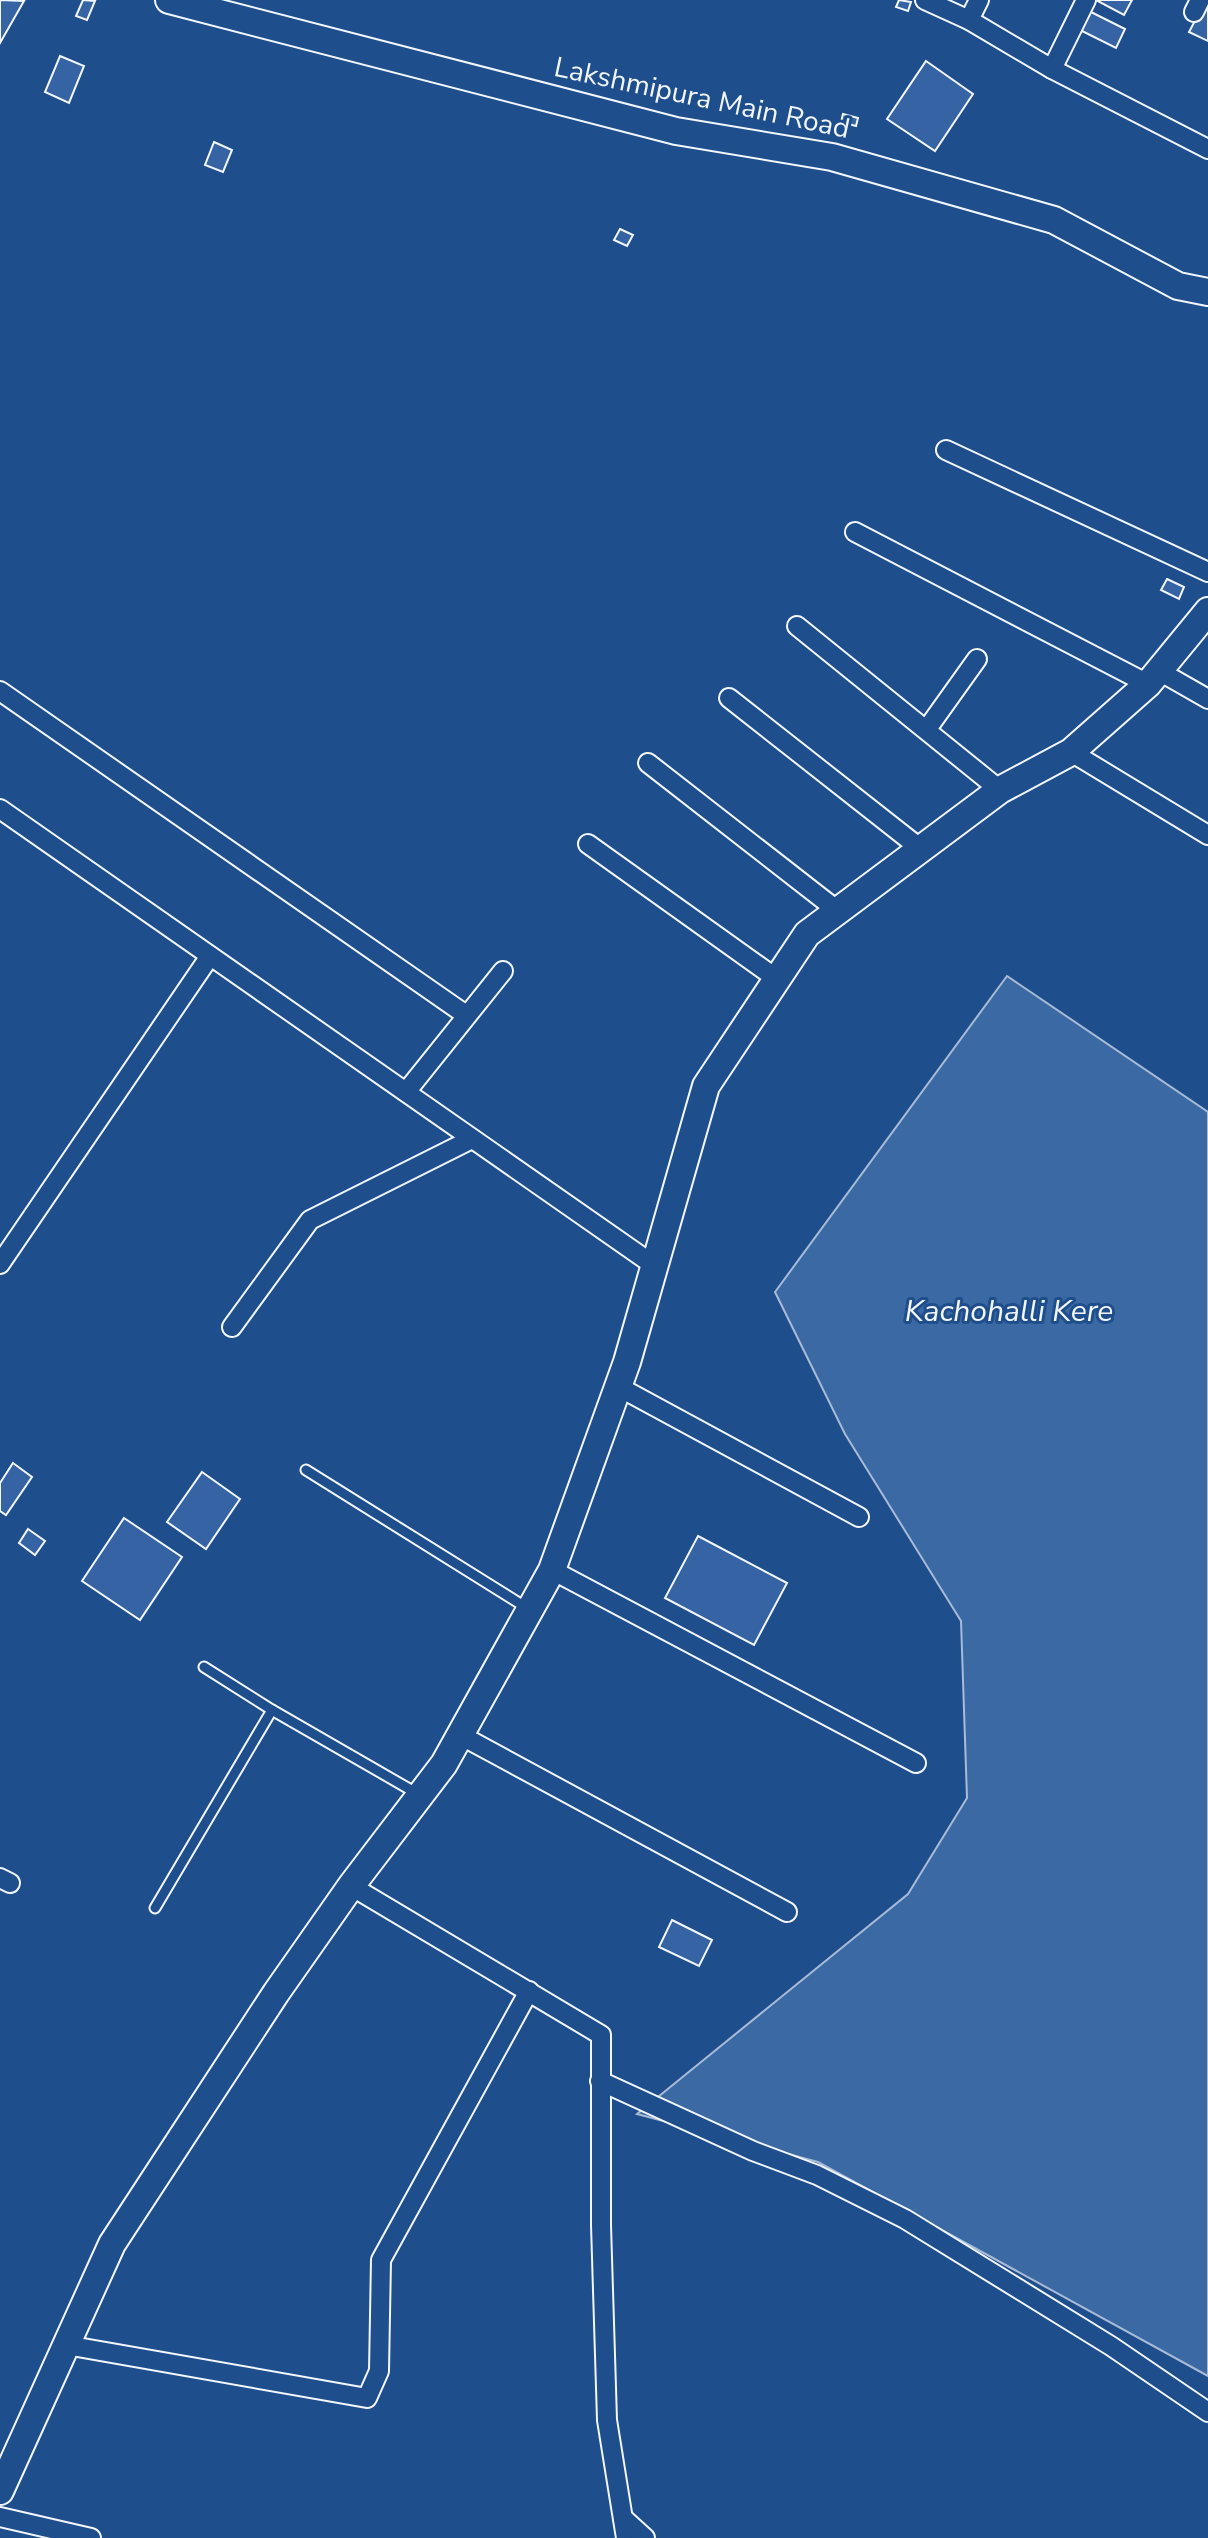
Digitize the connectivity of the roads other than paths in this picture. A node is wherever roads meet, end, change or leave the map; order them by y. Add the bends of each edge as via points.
1 (169, 0) edge
2 (925, 0) edge
3 (979, 0) edge
4 (1086, 0) edge
5 (969, 20) junction
6 (1052, 69) junction
7 (1208, 149) edge
8 (1208, 292) edge
9 (946, 450) dead end
10 (855, 532) dead end
11 (1208, 572) edge
12 (1208, 611) edge
13 (797, 626) dead end
14 (977, 659) dead end
15 (1153, 678) junction
16 (0, 691) edge
17 (729, 698) dead end
18 (1208, 699) edge
19 (927, 729) junction
20 (1071, 752) junction
21 (648, 763) dead end
22 (1000, 790) junction
23 (0, 809) edge
24 (1208, 835) edge
25 (588, 844) dead end
26 (921, 849) junction
27 (838, 911) junction
28 (210, 956) junction
29 (503, 971) dead end
30 (777, 979) junction
31 (466, 1015) junction
32 (406, 1092) junction
33 (472, 1139) junction
34 (0, 1264) edge
35 (655, 1266) junction
36 (232, 1327) dead end
37 (619, 1387) junction
38 (306, 1470) dead end
39 (859, 1517) dead end
40 (552, 1570) junction
41 (530, 1609) junction
42 (204, 1667) dead end
43 (272, 1710) junction
44 (460, 1735) junction
45 (916, 1763) dead end
46 (420, 1795) junction
47 (351, 1886) junction
48 (155, 1908) dead end
49 (787, 1912) dead end
50 (529, 1991) junction
51 (600, 2081) junction
52 (66, 2345) junction
53 (1208, 2412) edge
54 (0, 2491) edge
55 (0, 2517) edge
56 (623, 2518) junction
57 (91, 2538) edge
58 (626, 2538) edge
59 (645, 2538) edge

1 - 8 street, Lakshmipura Main Road via 676,131 832,157 1039,215 1178,286
2 - 5 street
3 - 5 street
4 - 6 street
5 - 6 street
6 - 7 street
9 - 11 street
10 - 15 street
12 - 15 street
13 - 19 street
14 - 19 street
15 - 18 street
15 - 20 street
16 - 31 street
17 - 26 street
19 - 22 street
20 - 22 street
20 - 24 street
21 - 27 street
22 - 26 street
23 - 28 street
25 - 30 street
26 - 27 street
27 - 30 street via 807,934
28 - 32 street
28 - 34 street
29 - 31 street
30 - 35 street via 706,1086
31 - 32 street
32 - 33 street
33 - 35 street
33 - 36 street via 310,1220
35 - 37 street
37 - 39 street
37 - 40 street
38 - 41 lane
40 - 41 street
40 - 45 street
41 - 44 street
42 - 43 lane
43 - 46 lane
43 - 48 lane
44 - 46 street
44 - 49 street
46 - 47 street
47 - 50 street
47 - 52 street via 112,2244
50 - 51 street via 601,2035
50 - 52 street via 381,2260 379,2371 367,2398
51 - 53 street via 905,2219
51 - 56 street via 607,2420
52 - 54 street
55 - 57 street
56 - 58 street
56 - 59 street

